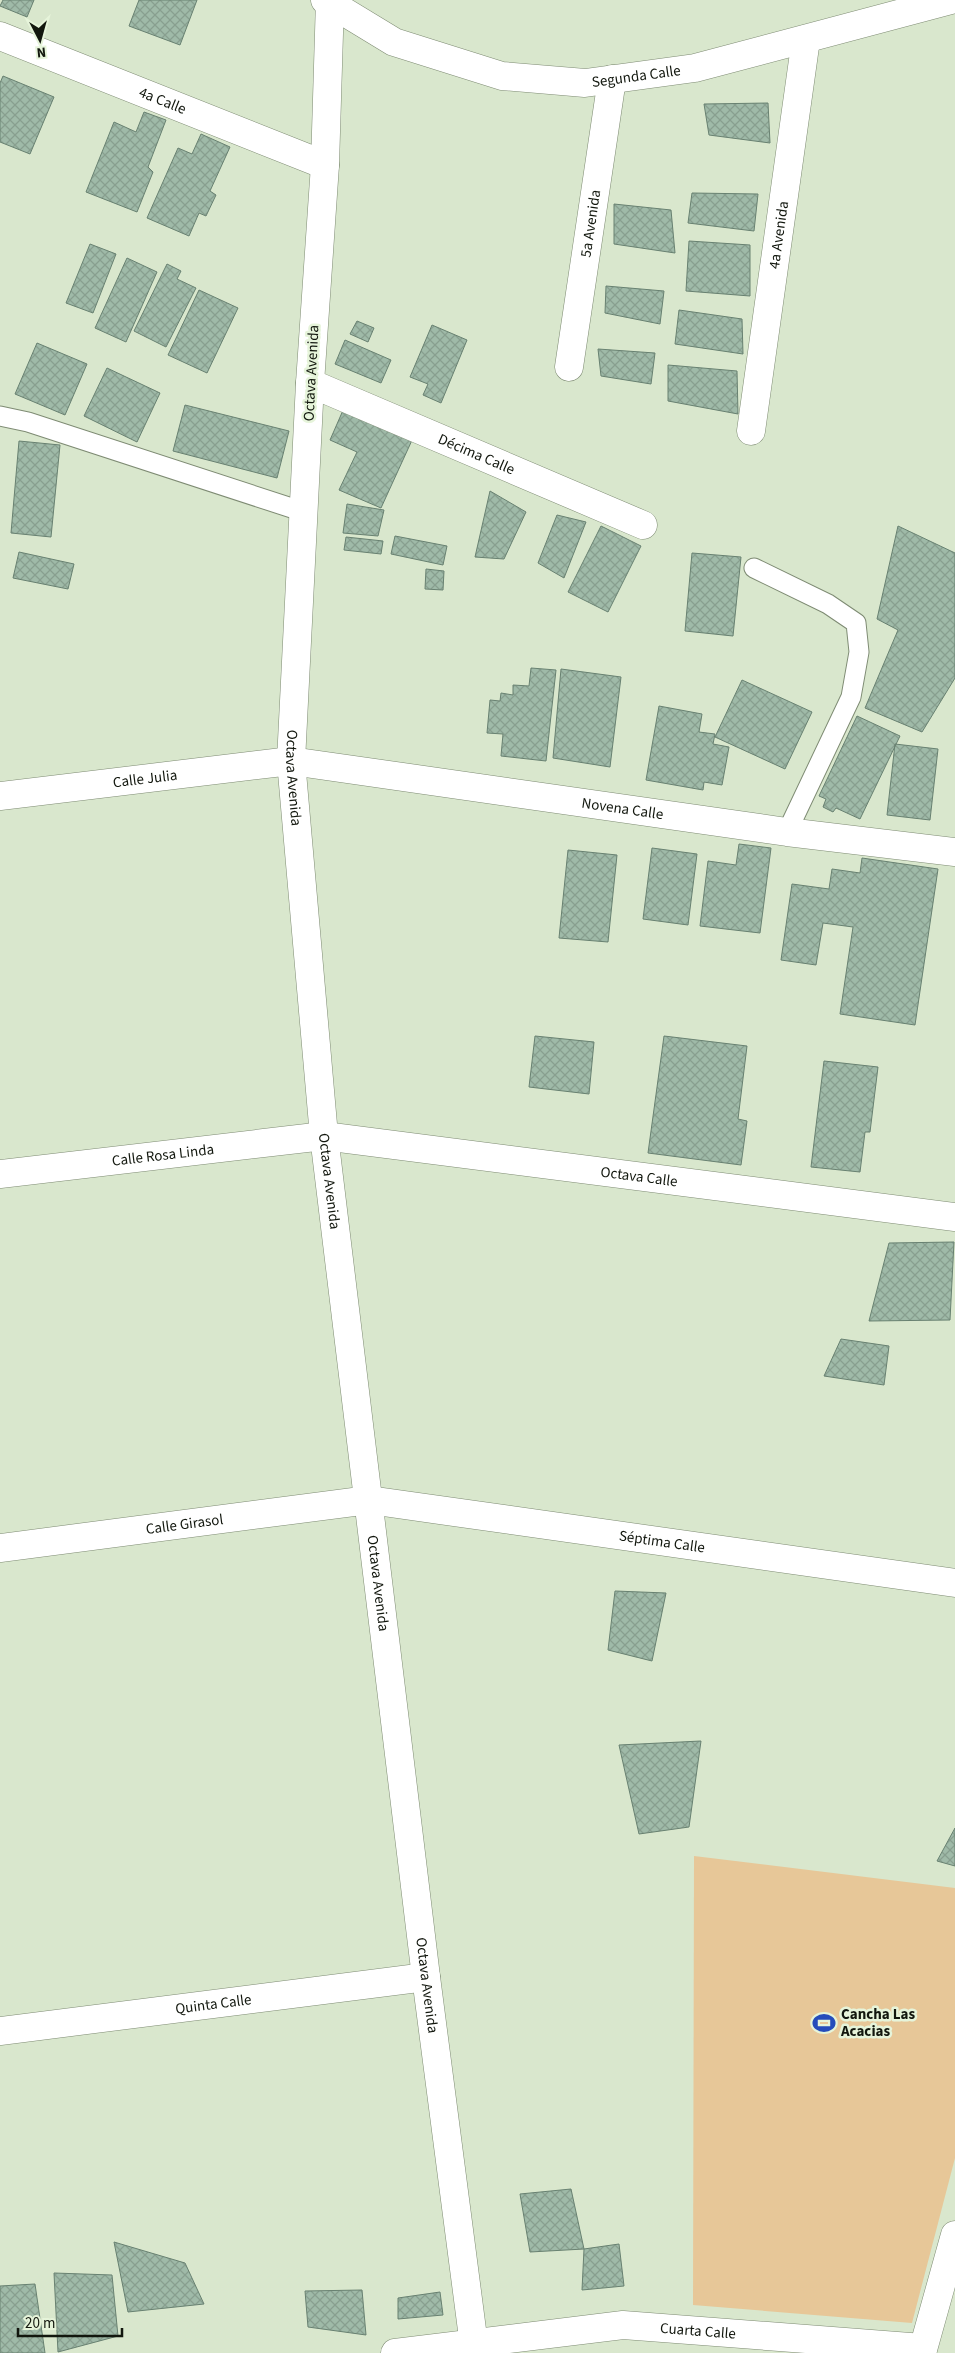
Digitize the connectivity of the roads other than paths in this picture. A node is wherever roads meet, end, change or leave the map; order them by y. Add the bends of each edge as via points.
1 (951, 0) edge
2 (328, 1) edge
3 (0, 36) edge
4 (806, 39) junction
5 (612, 79) junction
6 (325, 165) junction
7 (569, 367) dead end
8 (310, 383) junction
9 (0, 416) edge
10 (751, 431) dead end
11 (304, 512) junction
12 (643, 524) dead end
13 (754, 568) dead end
14 (291, 761) junction
15 (0, 796) edge
16 (787, 832) junction
17 (955, 852) edge
18 (324, 1136) junction
19 (0, 1174) edge
20 (955, 1217) edge
21 (369, 1500) junction
22 (0, 1548) edge
23 (955, 1583) edge
24 (426, 1977) junction
25 (0, 2031) edge
26 (955, 2235) edge
27 (474, 2348) edge
28 (923, 2350) edge
29 (395, 2353) edge

1 - 4 street, Segunda Calle
2 - 5 street, Segunda Calle via 394,42 502,76 585,83
2 - 6 street, Octava Avenida
3 - 6 street, 4a Calle
4 - 5 street, Segunda Calle via 695,68
4 - 10 street, 4a Avenida
5 - 7 street, 5a Avenida
6 - 8 street, Octava Avenida
8 - 11 street, Octava Avenida
8 - 12 street, Décima Calle
9 - 11 lane via 28,422
11 - 14 street, Octava Avenida
13 - 16 lane via 828,604 856,623 860,652 851,697
14 - 15 street, Calle Julia
14 - 16 street, Novena Calle
14 - 18 street, Octava Avenida
16 - 17 street, Novena Calle
18 - 19 street, Calle Rosa Linda
18 - 20 street, Octava Calle
18 - 21 street, Octava Avenida
21 - 22 street, Calle Girasol
21 - 23 street, Séptima Calle
21 - 24 street, Octava Avenida
24 - 25 street, Quinta Calle
24 - 27 street, Octava Avenida
26 - 28 street
27 - 28 street, Cuarta Calle via 623,2325
27 - 29 street, Cuarta Calle

